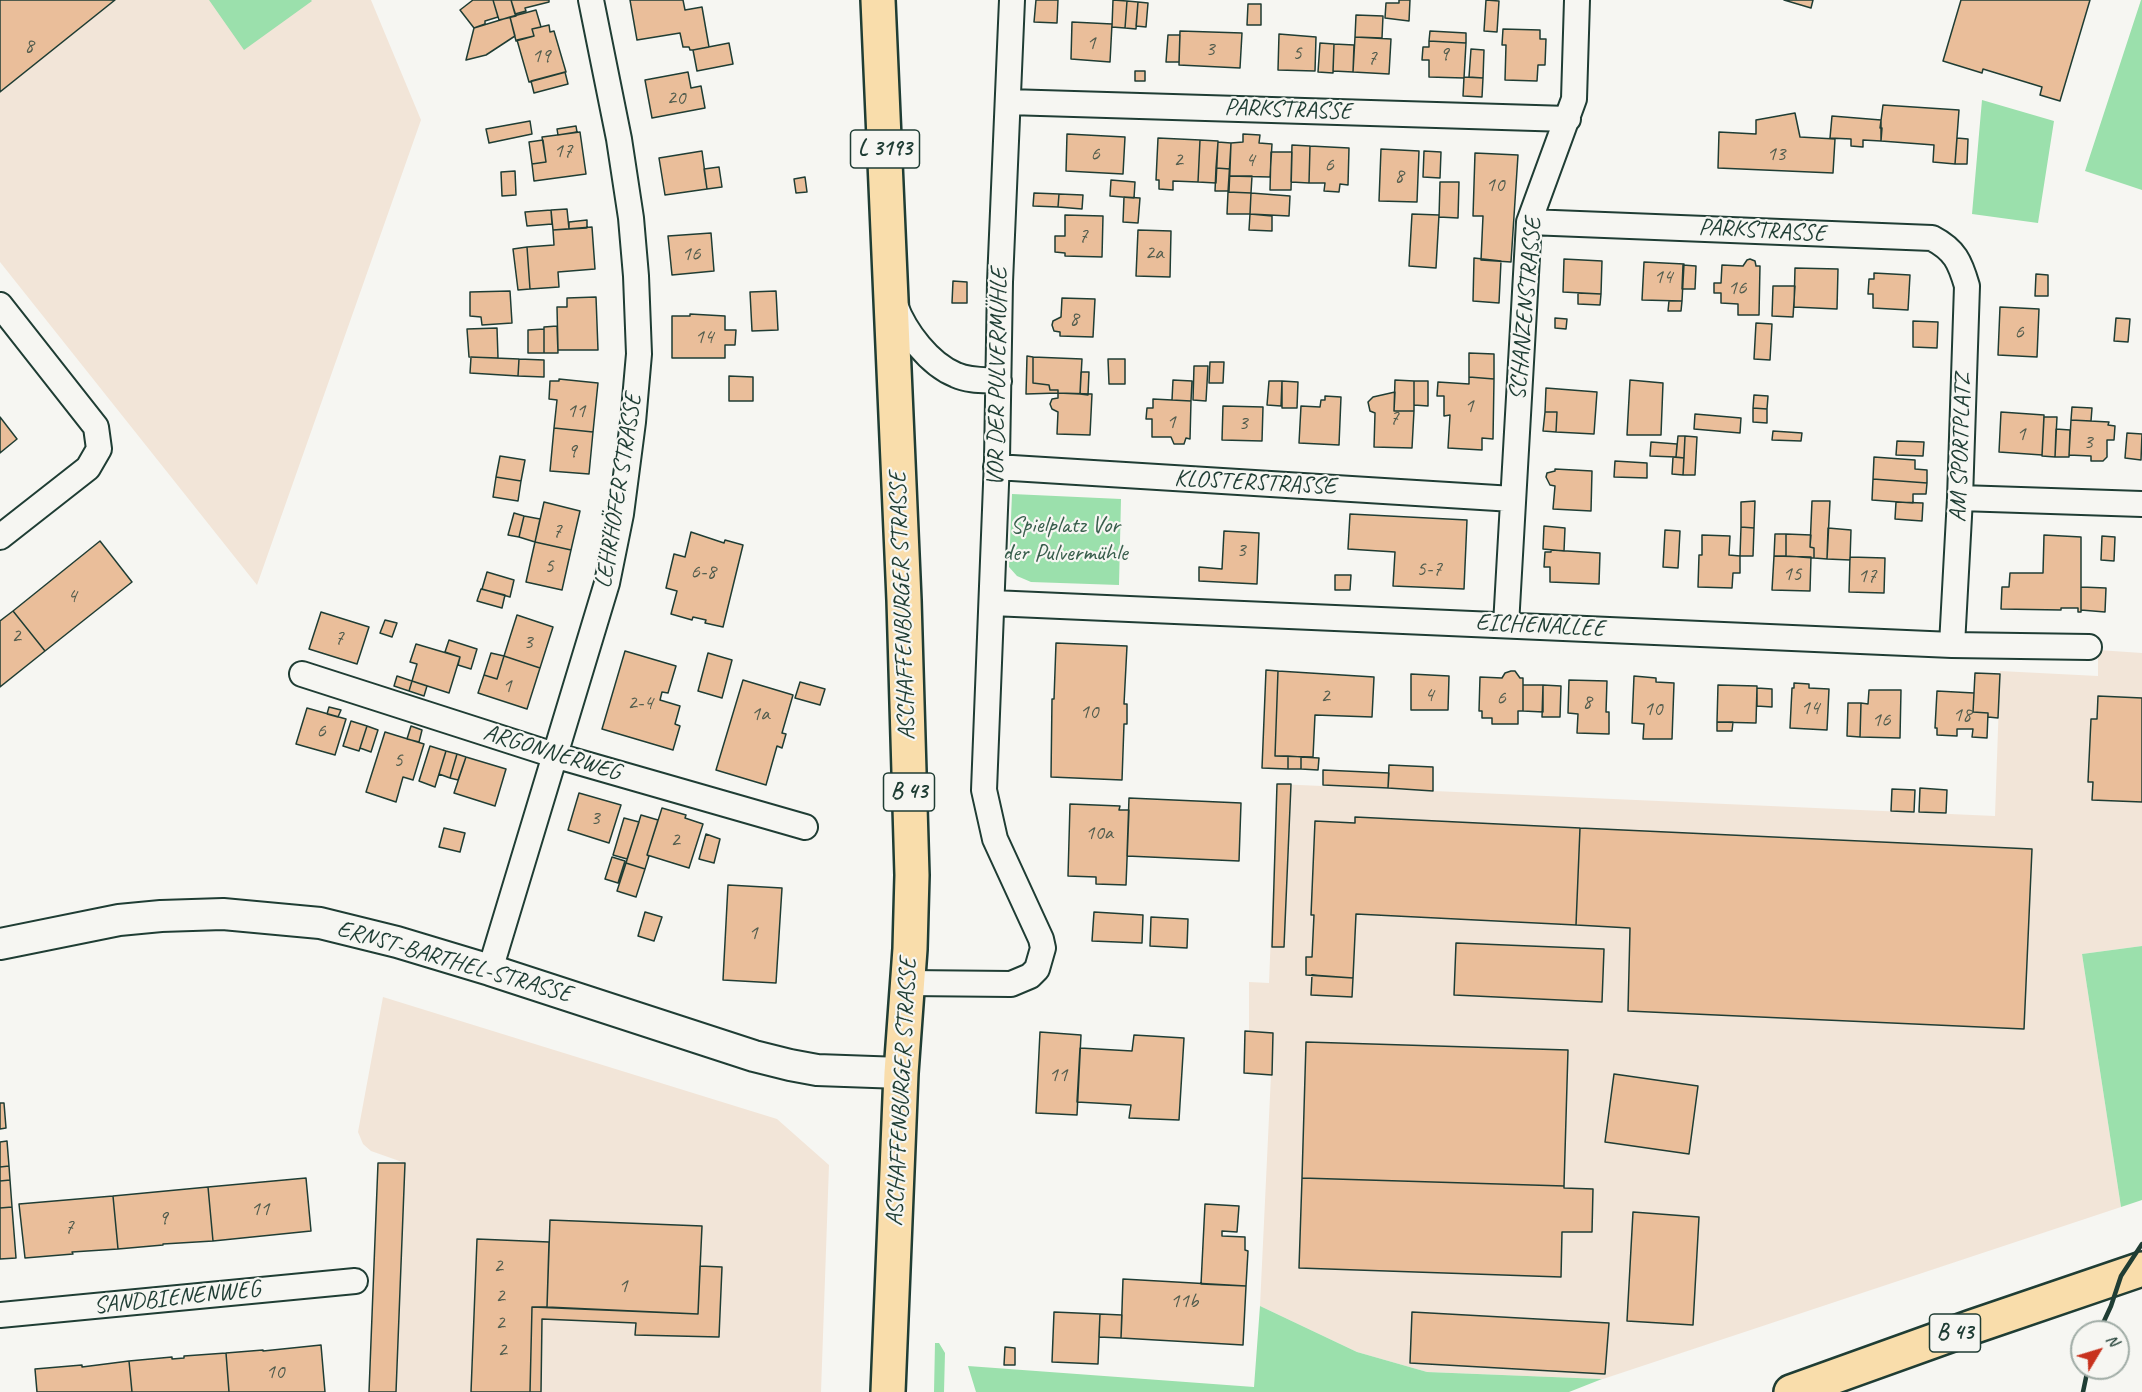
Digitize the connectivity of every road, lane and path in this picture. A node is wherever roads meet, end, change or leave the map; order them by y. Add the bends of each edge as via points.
1 (591, 0) edge
2 (878, 0) edge
3 (1012, 0) edge
4 (1577, 0) edge
5 (1008, 102) junction
6 (1568, 119) junction
7 (1529, 222) junction
8 (1953, 254) joint
9 (892, 298) junction
10 (2, 311) edge
11 (999, 381) junction
12 (996, 467) junction
13 (1960, 498) junction
14 (1513, 499) junction
15 (2142, 504) edge
16 (0, 537) edge
17 (992, 603) junction
18 (1506, 625) junction
19 (1952, 645) junction
20 (2088, 647) dead end
21 (302, 674) dead end
22 (554, 756) junction
23 (805, 827) dead end
24 (0, 944) edge
25 (490, 970) junction
26 (909, 983) junction
27 (901, 1073) junction
28 (2142, 1269) edge
29 (355, 1281) dead end
30 (0, 1316) edge
31 (888, 1392) edge
32 (1791, 1392) edge

1 - 22 street, LEHRHÖFER STRASSE via 632,218 639,354 615,551
2 - 9 main road, ASCHAFFENBURGER STRASSE / L 3193
3 - 5 street, VOR DER PULVERMÜHLE
4 - 6 street, SCHANZENSTRASSE via 1574,99
5 - 6 street, PARKSTRASSE
5 - 11 street, VOR DER PULVERMÜHLE
6 - 7 street, SCHANZENSTRASSE
7 - 8 street, PARKSTRASSE via 1932,238
7 - 14 street, SCHANZENSTRASSE
8 - 13 street, AM SPORTPLATZ via 1967,286
9 - 11 street via 901,322 941,366 975,380
9 - 26 main road, ASCHAFFENBURGER STRASSE / B 43 via 912,874
10 - 16 street via 96,427 99,449 88,468
11 - 12 street, VOR DER PULVERMÜHLE
12 - 14 street, KLOSTERSTRASSE
12 - 17 street, VOR DER PULVERMÜHLE
13 - 15 street
13 - 19 street, AM SPORTPLATZ
14 - 18 street, SCHANZENSTRASSE
17 - 18 street, EICHENALLEE
17 - 26 street, VOR DER PULVERMÜHLE via 984,790 996,839 1041,939 1041,958 1030,976 1011,984
18 - 19 street, EICHENALLEE
19 - 20 street, EICHENALLEE
21 - 22 street, ARGONNERWEG
22 - 23 street, ARGONNERWEG
22 - 25 street, LEHRHÖFER STRASSE
24 - 25 street, ERNST-BARTHEL-STRASSE via 132,918 222,914 320,923
25 - 27 street, ERNST-BARTHEL-STRASSE via 754,1056 817,1070
26 - 27 main road, ASCHAFFENBURGER STRASSE / B 43
27 - 31 main road, ASCHAFFENBURGER STRASSE / B 43
28 - 32 main road, B 43
29 - 30 street, SANDBIENENWEG

